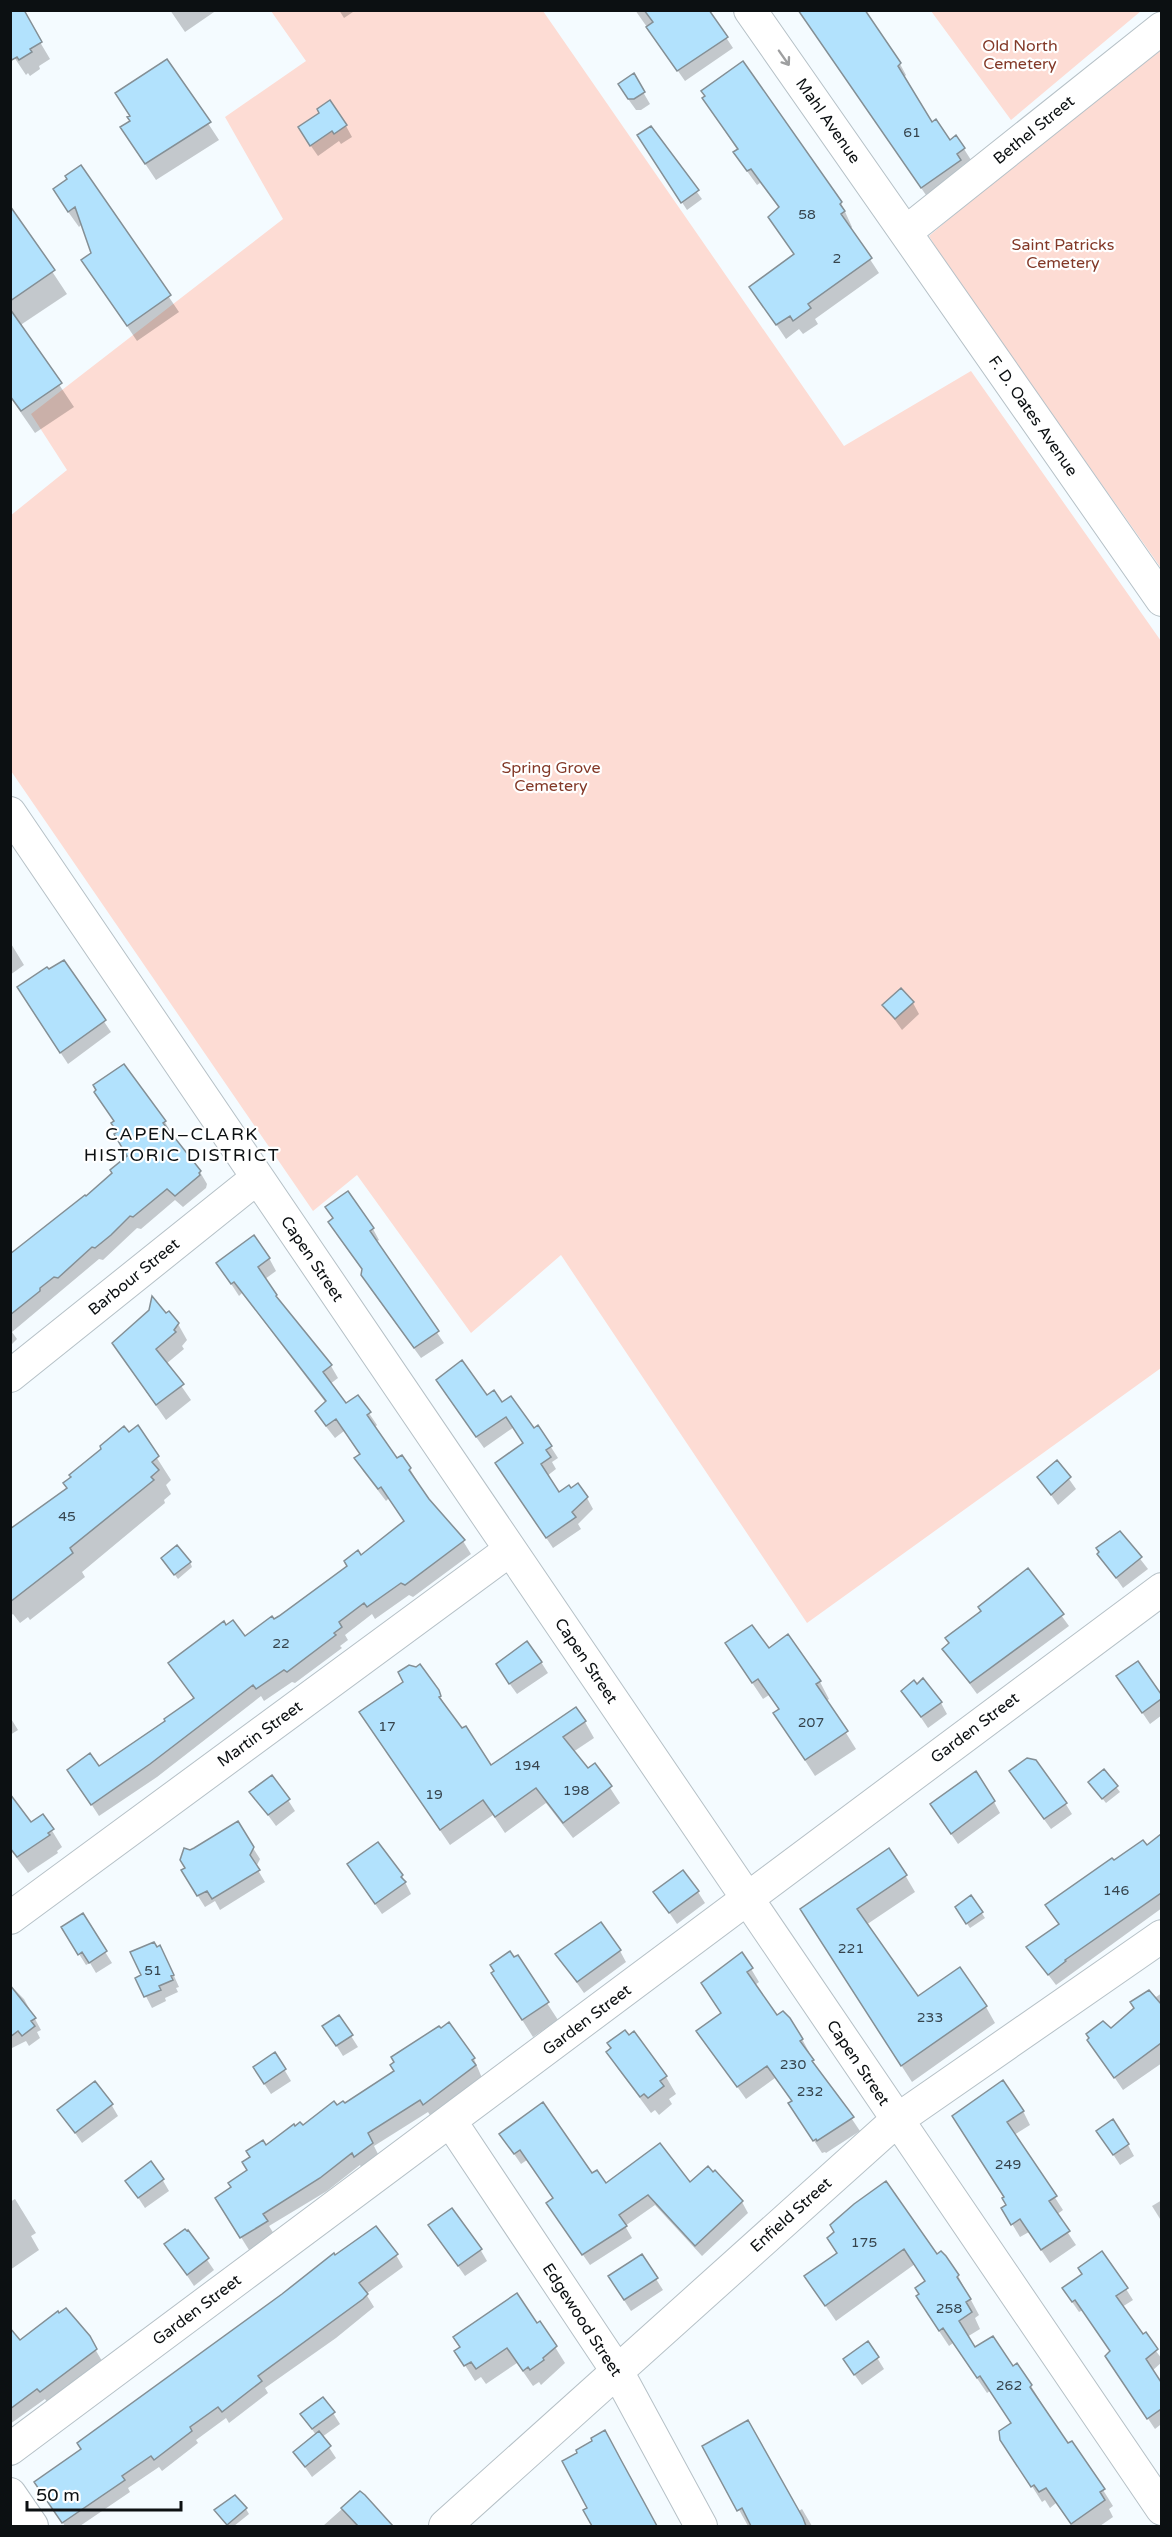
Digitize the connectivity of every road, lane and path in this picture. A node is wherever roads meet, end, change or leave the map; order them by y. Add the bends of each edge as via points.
1 (750, 10) edge
2 (1161, 28) edge
3 (906, 232) junction
4 (1161, 600) edge
5 (13, 823) edge
6 (257, 1178) junction
7 (10, 1376) edge
8 (510, 1550) junction
9 (1161, 1588) edge
10 (747, 1900) junction
11 (10, 1918) edge
12 (1161, 1936) edge
13 (897, 2120) junction
14 (450, 2122) junction
15 (617, 2371) junction
16 (10, 2449) edge
17 (10, 2494) edge
18 (1161, 2509) edge
19 (32, 2526) edge
20 (445, 2526) edge
21 (701, 2526) edge

1 -> 3 street, Mahl Avenue
2 - 3 street, Bethel Street
3 - 4 street, F. D. Oates Avenue
5 - 6 street, Capen Street
6 - 7 street, Barbour Street
6 - 8 street, Capen Street
8 - 10 street, Capen Street
8 - 11 street, Martin Street
9 - 10 street, Garden Street
10 - 13 street, Capen Street
10 - 14 street, Garden Street
12 - 13 street, Enfield Street
13 - 15 street, Enfield Street
13 - 18 street, Capen Street
14 - 15 street, Edgewood Street
14 - 16 street, Garden Street
15 - 20 street, Enfield Street
15 - 21 street, Edgewood Street
17 - 19 street

